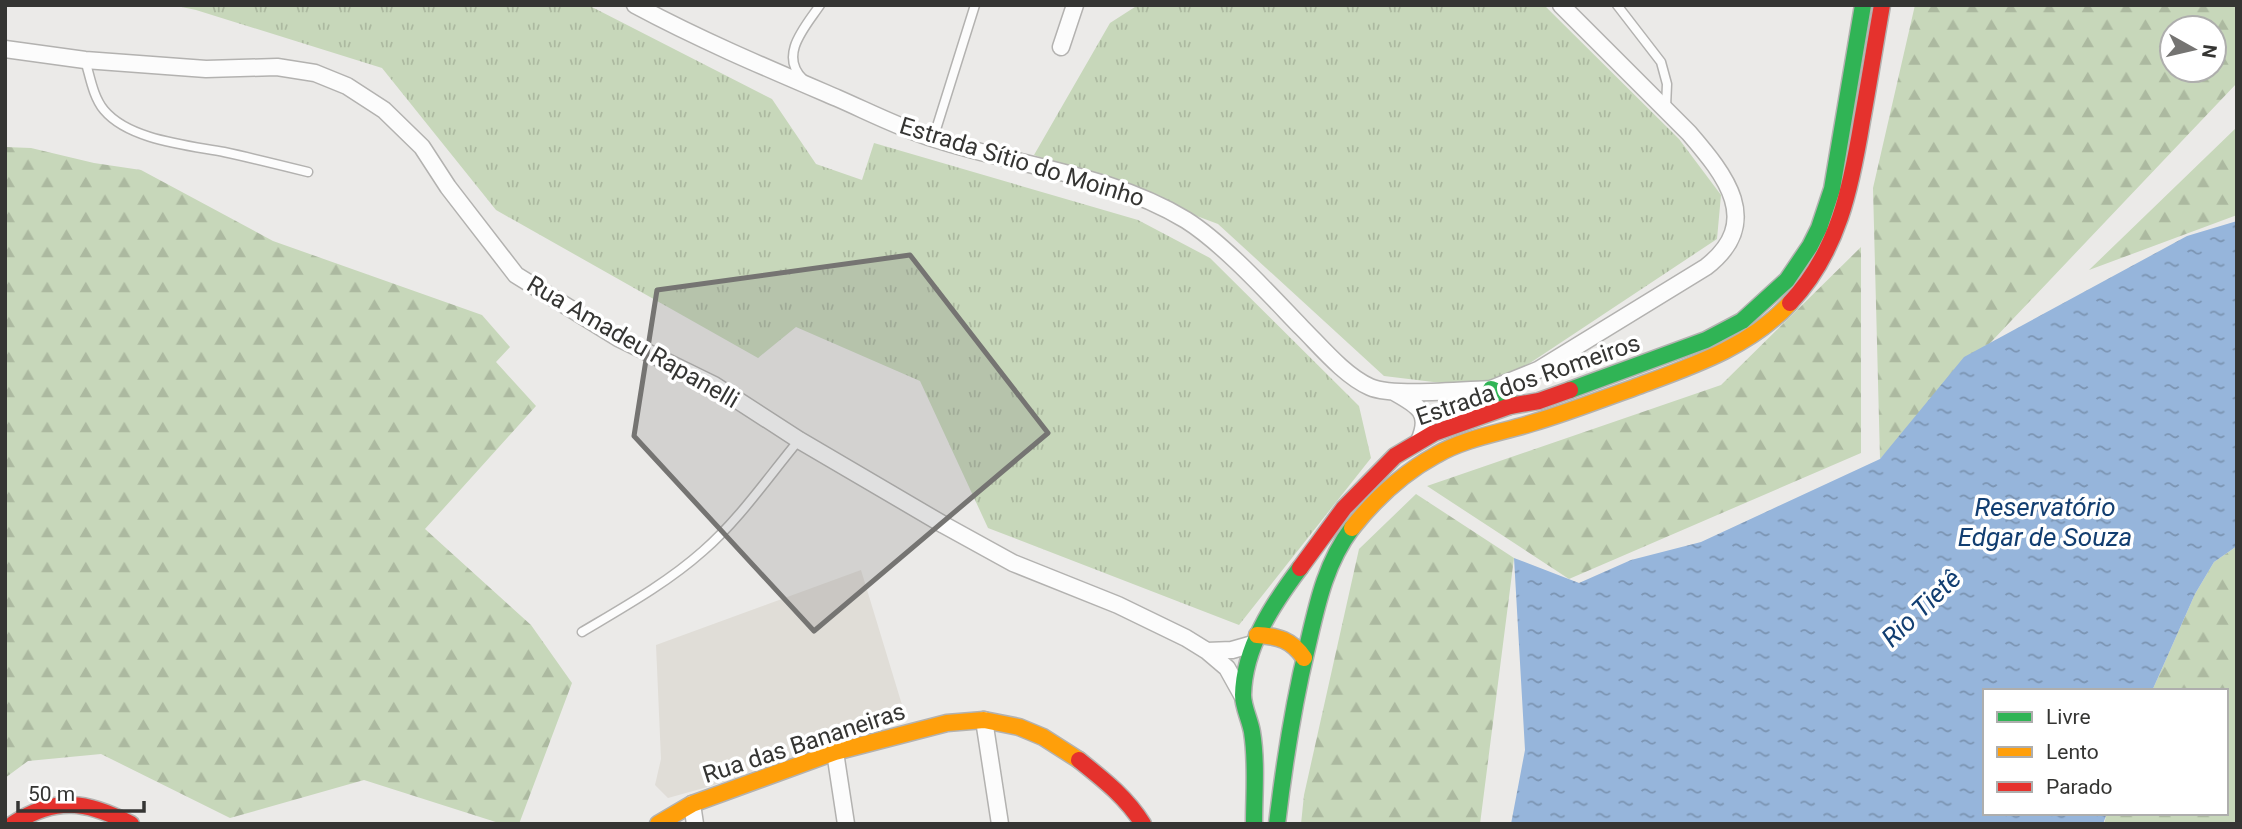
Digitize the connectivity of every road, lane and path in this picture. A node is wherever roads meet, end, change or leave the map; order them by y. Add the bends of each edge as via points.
1 (635, 5) edge
2 (820, 5) edge
3 (975, 5) edge
4 (1075, 5) edge
5 (1561, 5) edge
6 (1617, 5) edge
7 (1863, 5) edge
8 (1882, 5) edge
9 (1061, 47) dead end
10 (5, 49) edge
11 (85, 60) junction
12 (813, 88) junction
13 (1666, 110) junction
14 (933, 139) junction
15 (308, 172) dead end
16 (1538, 370) junction
17 (1491, 389) junction
18 (1394, 392) junction
19 (1510, 406) junction
20 (1434, 433) junction
21 (799, 440) junction
22 (1419, 442) junction
23 (1463, 444) junction
24 (582, 632) dead end
25 (1255, 640) junction
26 (1207, 651) junction
27 (1304, 658) junction
28 (1244, 701) junction
29 (1296, 706) junction
30 (984, 720) junction
31 (835, 752) junction
32 (692, 804) junction
33 (124, 822) edge
34 (13, 824) edge
35 (658, 824) edge
36 (695, 824) edge
37 (846, 824) edge
38 (1000, 824) edge
39 (1143, 824) edge
40 (1254, 824) edge
41 (1277, 824) edge

1 - 12 street, Estrada Sítio do Moinho
2 - 12 lane via 800,33 793,57 798,74
3 - 14 lane
4 - 9 street
5 - 13 street
6 - 13 lane via 1661,62 1667,84
7 - 19 main road, Estrada dos Romeiros via 1832,189 1814,237 1787,280 1750,315 1706,340 1539,401
8 - 23 main road, Estrada dos Romeiros via 1844,215 1814,274 1786,308 1752,336 1714,357
10 - 11 street, Rua Amadeu Rapanelli
11 - 15 lane via 103,109 136,132
11 - 21 street, Rua Amadeu Rapanelli via 206,69 277,67 315,73 347,86 384,110 422,147 516,275 618,338 714,385
12 - 14 street, Estrada Sítio do Moinho
13 - 16 street via 1708,155 1730,191 1736,216 1730,244 1706,267
14 - 18 street, Estrada Sítio do Moinho via 1098,183 1140,197 1189,222 1340,365 1371,388
16 - 17 street
16 - 19 street
17 - 18 street, Estrada Sítio do Moinho
17 - 19 main road via 1508,396
17 - 20 street
18 - 22 street via 1420,409 1425,419
19 - 20 main road, Estrada dos Romeiros
19 - 23 main road
20 - 22 main road, Estrada dos Romeiros
21 - 24 lane via 705,550 658,586
21 - 26 street, Rua Amadeu Rapanelli via 1013,563 1118,605
22 - 25 main road, Estrada dos Romeiros via 1395,456 1344,508 1282,592
23 - 27 main road, Estrada dos Romeiros via 1401,478 1344,540 1319,594
25 - 26 street via 1232,650
25 - 27 main road via 1283,638 1297,645
25 - 28 main road, Estrada dos Romeiros via 1248,657
26 - 28 street, Rua Amadeu Rapanelli via 1227,668
27 - 29 main road, Estrada dos Romeiros
28 - 29 main road via 1253,712 1269,717 1284,715
28 - 40 main road, Estrada dos Romeiros via 1255,756
29 - 41 main road, Estrada dos Romeiros
30 - 31 main road, Rua das Bananeiras via 947,723
30 - 38 street
30 - 39 main road, Rua das Bananeiras via 1019,727 1071,754 1111,785
31 - 32 main road, Rua das Bananeiras
31 - 37 street
32 - 35 main road, Rua das Bananeiras
32 - 36 street
33 - 34 main road via 76,804 54,804

